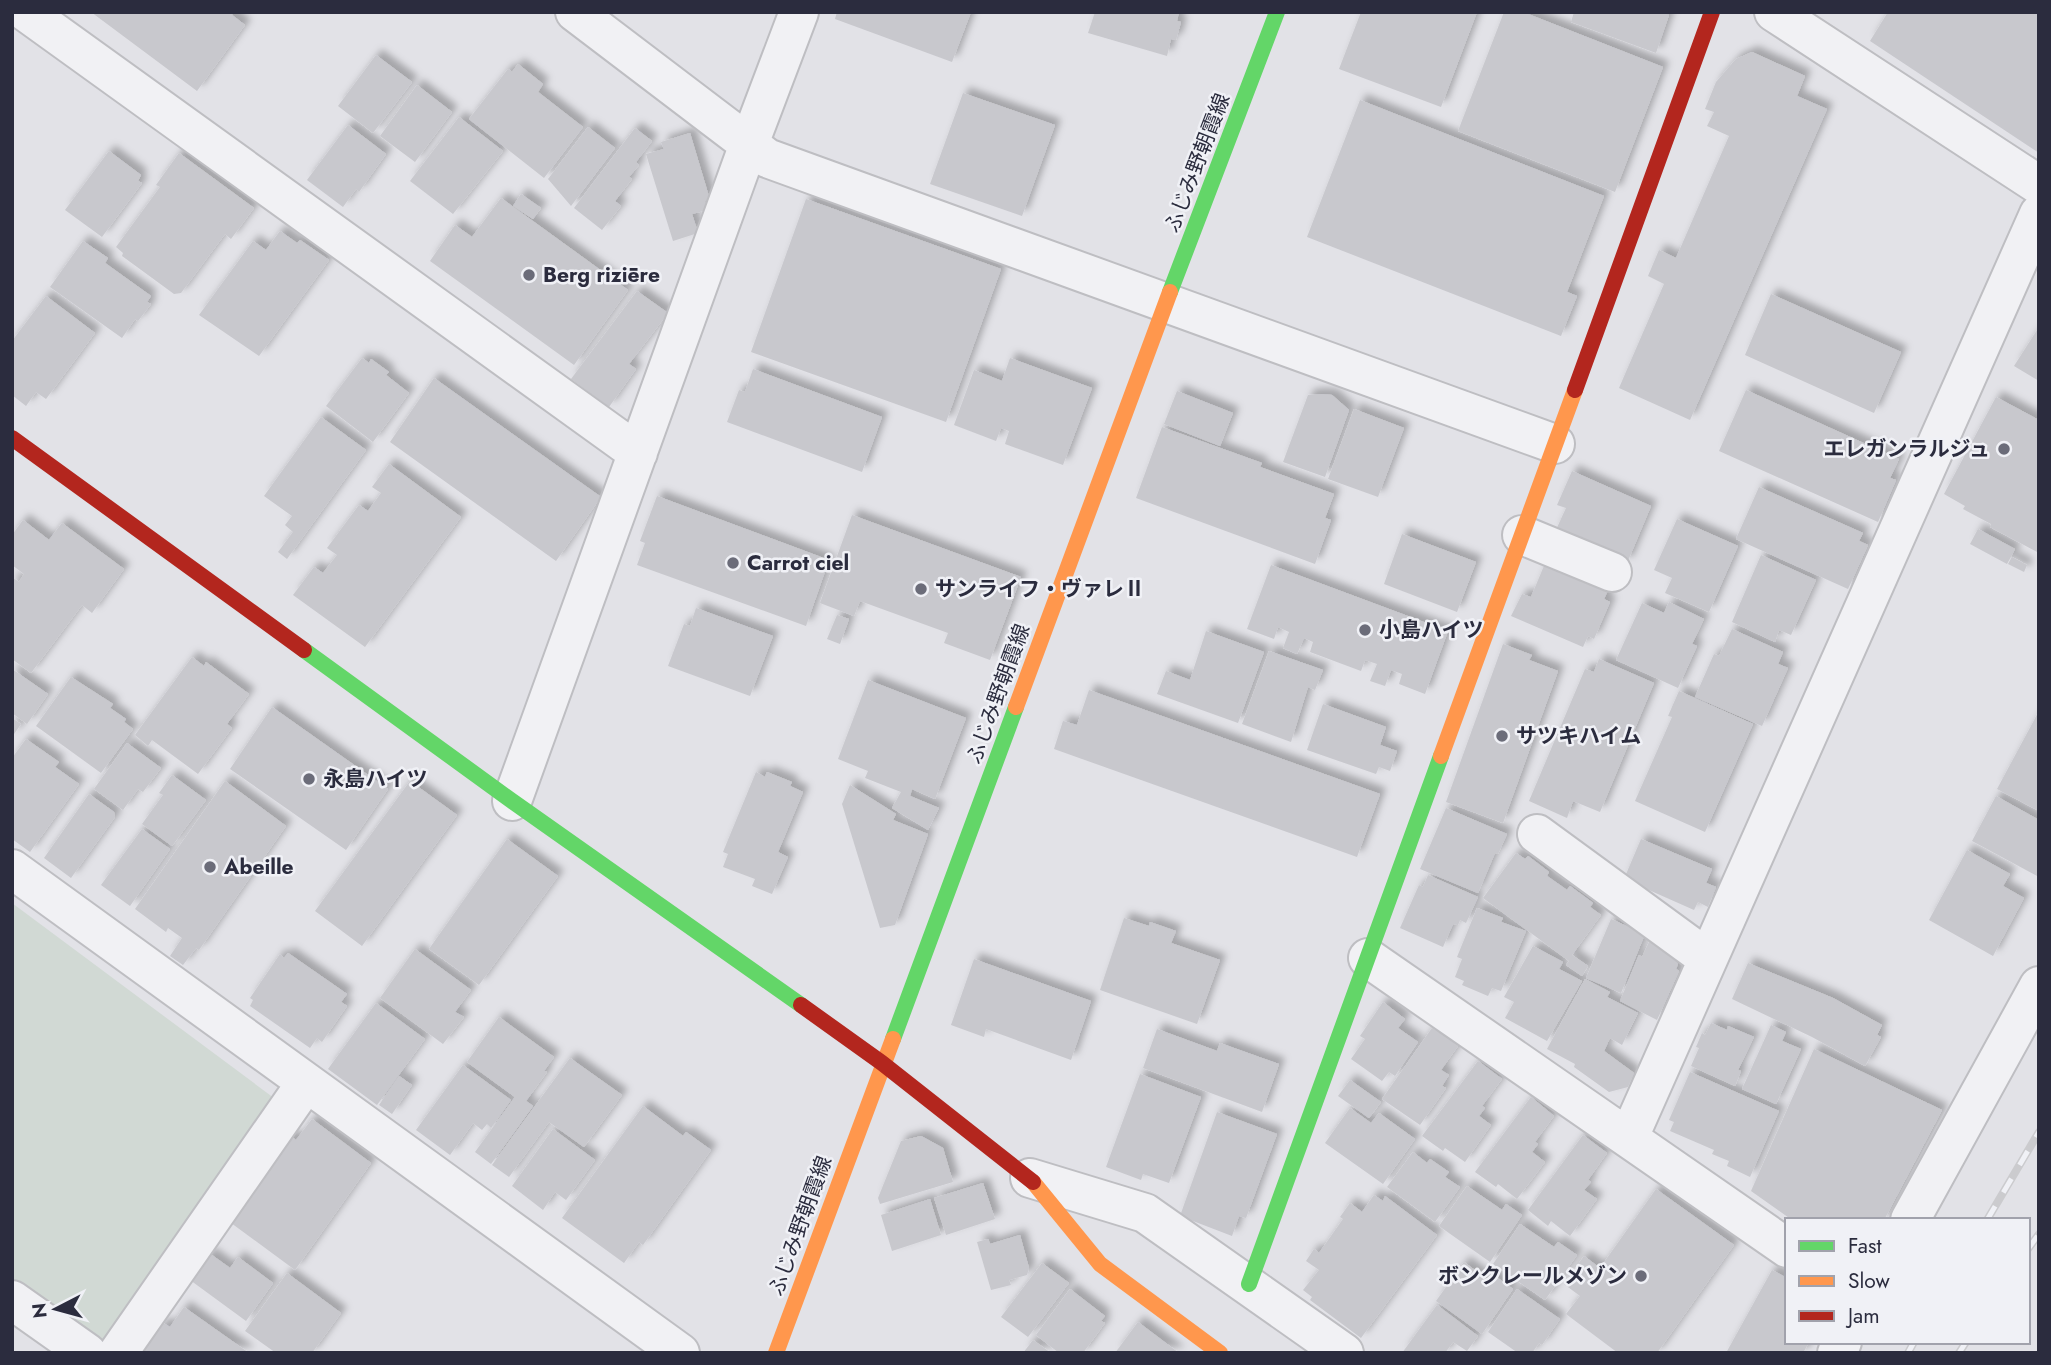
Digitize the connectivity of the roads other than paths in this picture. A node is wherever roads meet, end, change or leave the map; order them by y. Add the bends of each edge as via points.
1 (26, 12) edge
2 (575, 12) edge
3 (799, 12) edge
4 (1277, 12) edge
5 (1712, 12) edge
6 (1774, 12) edge
7 (749, 144) junction
8 (2039, 185) edge
9 (2039, 214) edge
10 (1166, 302) junction
11 (12, 439) edge
12 (1555, 444) junction
13 (638, 453) junction
14 (1522, 535) junction
15 (1612, 572) dead end
16 (512, 801) junction
17 (1538, 834) dead end
18 (12, 869) edge
19 (1368, 958) junction
20 (1708, 959) junction
21 (2039, 986) edge
22 (882, 1063) junction
23 (306, 1083) junction
24 (1629, 1137) junction
25 (1030, 1178) junction
26 (1911, 1218) edge
27 (1785, 1247) edge
28 (1249, 1284) junction
29 (12, 1300) edge
30 (86, 1353) edge
31 (118, 1353) edge
32 (680, 1353) edge
33 (776, 1353) edge
34 (1220, 1353) edge
35 (1344, 1353) edge

1 - 13 street
2 - 7 street
3 - 7 street
4 - 10 street, ふじみ野朝霞線
5 - 12 street
6 - 8 street
7 - 10 street via 767,158
7 - 13 street
9 - 20 street
10 - 12 street
10 - 22 street, ふじみ野朝霞線
11 - 16 street
12 - 14 street
13 - 16 street
14 - 15 street
14 - 19 street
16 - 22 street
17 - 20 street
18 - 23 street
19 - 24 street
19 - 28 street
20 - 24 street
21 - 26 street
22 - 25 street
22 - 33 street, ふじみ野朝霞線
23 - 31 street
23 - 32 street
24 - 27 street
25 - 28 street via 1145,1213
25 - 34 street via 1100,1264
28 - 35 street
29 - 30 street

